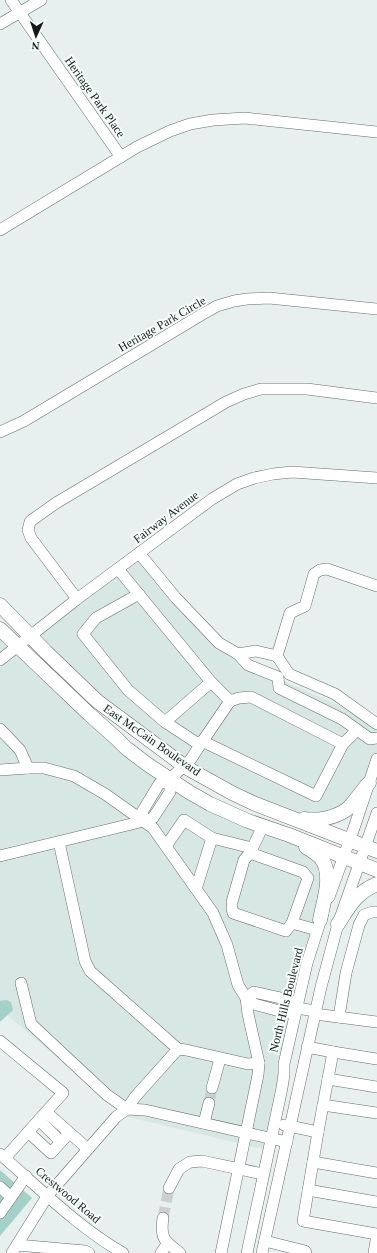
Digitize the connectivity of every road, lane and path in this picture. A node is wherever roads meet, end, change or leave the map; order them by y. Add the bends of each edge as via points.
1 (11, 0) edge
2 (41, 0) edge
3 (20, 12) junction
4 (0, 24) edge
5 (377, 132) edge
6 (121, 157) junction
7 (0, 230) edge
8 (377, 309) edge
9 (377, 398) edge
10 (0, 432) edge
11 (377, 478) edge
12 (139, 553) junction
13 (118, 569) junction
14 (377, 586) edge
15 (140, 594) junction
16 (77, 600) junction
17 (0, 605) edge
18 (0, 629) edge
19 (31, 636) junction
20 (18, 646) junction
21 (238, 654) junction
22 (276, 656) junction
23 (0, 660) edge
24 (212, 682) junction
25 (230, 700) junction
26 (165, 722) junction
27 (377, 724) edge
28 (0, 729) edge
29 (357, 730) junction
30 (377, 738) edge
31 (201, 743) junction
32 (343, 744) junction
33 (377, 759) edge
34 (184, 766) junction
35 (28, 768) junction
36 (0, 770) edge
37 (170, 779) junction
38 (372, 780) edge
39 (377, 813) edge
40 (291, 818) junction
41 (144, 821) junction
42 (264, 826) junction
43 (289, 835) junction
44 (212, 838) junction
45 (350, 840) junction
46 (59, 842) junction
47 (166, 846) junction
48 (371, 848) edge
49 (251, 850) junction
50 (0, 856) edge
51 (344, 857) junction
52 (359, 862) junction
53 (377, 870) edge
54 (377, 884) edge
55 (196, 889) junction
56 (377, 912) edge
57 (338, 924) junction
58 (319, 925) junction
59 (289, 927) junction
60 (21, 983) dead end
61 (246, 998) junction
62 (297, 1008) junction
63 (315, 1013) junction
64 (339, 1017) junction
65 (377, 1022) edge
66 (0, 1041) edge
67 (307, 1048) junction
68 (178, 1049) junction
69 (333, 1052) junction
70 (220, 1058) junction
71 (377, 1059) edge
72 (259, 1063) junction
73 (328, 1079) junction
74 (377, 1087) edge
75 (212, 1088) tunnel mouth
76 (209, 1103) tunnel mouth
77 (323, 1105) junction
78 (128, 1109) junction
79 (46, 1112) junction
80 (377, 1113) edge
81 (39, 1120) junction
82 (204, 1123) junction
83 (274, 1123) junction
84 (290, 1126) junction
85 (28, 1132) junction
86 (246, 1132) junction
87 (318, 1132) junction
88 (69, 1133) junction
89 (271, 1138) junction
90 (61, 1142) junction
91 (287, 1142) junction
92 (88, 1149) junction
93 (3, 1156) edge
94 (313, 1162) junction
95 (239, 1168) junction
96 (377, 1173) edge
97 (263, 1174) junction
98 (26, 1176) junction
99 (0, 1187) edge
100 (169, 1188) tunnel mouth
101 (308, 1190) junction
102 (48, 1196) junction
103 (11, 1197) junction
104 (377, 1202) edge
105 (0, 1213) edge
106 (163, 1218) tunnel mouth
107 (377, 1234) edge
108 (265, 1241) junction
109 (164, 1248) edge
110 (15, 1249) edge
111 (109, 1250) edge
112 (89, 1253) edge
113 (123, 1253) edge
114 (180, 1253) edge
115 (221, 1253) edge
116 (247, 1253) edge
117 (262, 1253) edge
118 (306, 1253) edge
119 (374, 1253) edge

1 - 3 street, Heritage Park Place
2 - 3 street
3 - 4 street
3 - 6 street, Heritage Park Place
5 - 6 street via 229,118 190,124 170,131
6 - 7 street
8 - 10 street, Heritage Park Circle via 269,298 234,301 218,306 24,421
9 - 16 street via 307,389 254,390 226,402 56,503 32,520 28,530
11 - 12 street, Fairway Avenue via 292,472 254,478 233,486 212,499
12 - 13 street, Fairway Avenue
12 - 21 street via 176,598 219,643
13 - 15 street
13 - 16 street, Fairway Avenue
14 - 22 street via 327,569 314,574 305,606 290,613
15 - 24 street
15 - 26 street via 96,618 83,634 128,690
16 - 19 street, Fairway Avenue
17 - 19 main road, East McCain Boulevard
18 - 20 main road, East McCain Boulevard
19 - 20 street, Fairway Avenue
19 - 34 main road, East McCain Boulevard via 96,701
20 - 23 street, Fairway Avenue
20 - 37 main road, East McCain Boulevard via 126,748
21 - 22 street via 256,651
21 - 29 street via 248,665 278,677 279,688 342,719
22 - 27 street via 289,674 335,694
24 - 25 street
24 - 26 street
25 - 31 street
25 - 32 street via 251,697
26 - 31 street
28 - 35 street via 20,750
29 - 30 street via 370,740
29 - 32 street
31 - 32 street via 316,796
31 - 34 street
33 - 38 street, North Hills Boulevard
34 - 37 street
34 - 40 main road, East McCain Boulevard via 239,796
35 - 36 street
35 - 41 street via 44,768 74,776
37 - 41 street via 160,784 155,791 142,812
37 - 42 main road, East McCain Boulevard via 210,804
38 - 40 main road via 347,810 335,816 314,821
38 - 45 street, North Hills Boulevard
39 - 48 street
40 - 45 main road, East McCain Boulevard
41 - 46 street
41 - 47 street via 153,828
42 - 43 main road, East McCain Boulevard
42 - 49 street
43 - 51 main road, East McCain Boulevard
43 - 58 main road via 321,858 326,866 327,882
44 - 47 street via 184,820
44 - 49 street
44 - 55 street
45 - 48 main road, East McCain Boulevard
45 - 51 street, North Hills Boulevard
46 - 50 street
46 - 68 street via 85,961 90,971
47 - 55 street
48 - 52 street
49 - 59 street via 303,872 308,878
49 - 59 street via 244,860 232,913
51 - 52 main road, East McCain Boulevard
51 - 58 street, North Hills Boulevard
52 - 53 main road, East McCain Boulevard
52 - 57 street
54 - 57 main road via 366,888 358,895
55 - 61 street via 213,913 227,945 238,984
56 - 64 street via 364,915 358,925 346,973
57 - 63 street
58 - 59 street
58 - 62 street, North Hills Boulevard
60 - 78 street via 31,1024 107,1095
61 - 62 street via 254,992 290,1000
61 - 72 street
62 - 63 street
62 - 83 street, North Hills Boulevard
63 - 64 street
63 - 67 street
64 - 65 street
66 - 79 street via 63,1093
67 - 69 street
67 - 84 street
68 - 70 street
68 - 78 street
69 - 71 street
69 - 73 street
70 - 72 street via 248,1064
70 - 75 street
72 - 86 street
73 - 74 street
73 - 77 street
76 - 82 street
77 - 80 street
77 - 87 street
78 - 82 street via 145,1110
78 - 92 street via 116,1117
79 - 81 street
79 - 88 street
81 - 85 street
81 - 90 street
82 - 86 street
83 - 84 street
83 - 89 street, North Hills Boulevard
84 - 87 street
84 - 91 street
85 - 90 street via 51,1153
85 - 93 street
86 - 89 street
86 - 95 street
87 - 94 street
88 - 90 street
88 - 92 street
89 - 91 street
89 - 97 street, North Hills Boulevard
91 - 108 street
92 - 102 street
93 - 98 street, Crestwood Road
94 - 96 street
94 - 101 street
95 - 97 street
95 - 100 street via 202,1161 190,1162 179,1169
95 - 115 street
97 - 116 street, North Hills Boulevard
98 - 102 street, Crestwood Road
98 - 103 street
99 - 103 street
101 - 104 street
101 - 107 street via 303,1221
102 - 110 street
102 - 111 street, Crestwood Road via 93,1233
103 - 105 street
106 - 109 street
107 - 119 street
108 - 117 street
108 - 118 street
109 - 114 street
110 - 112 street
111 - 113 street, Crestwood Road

